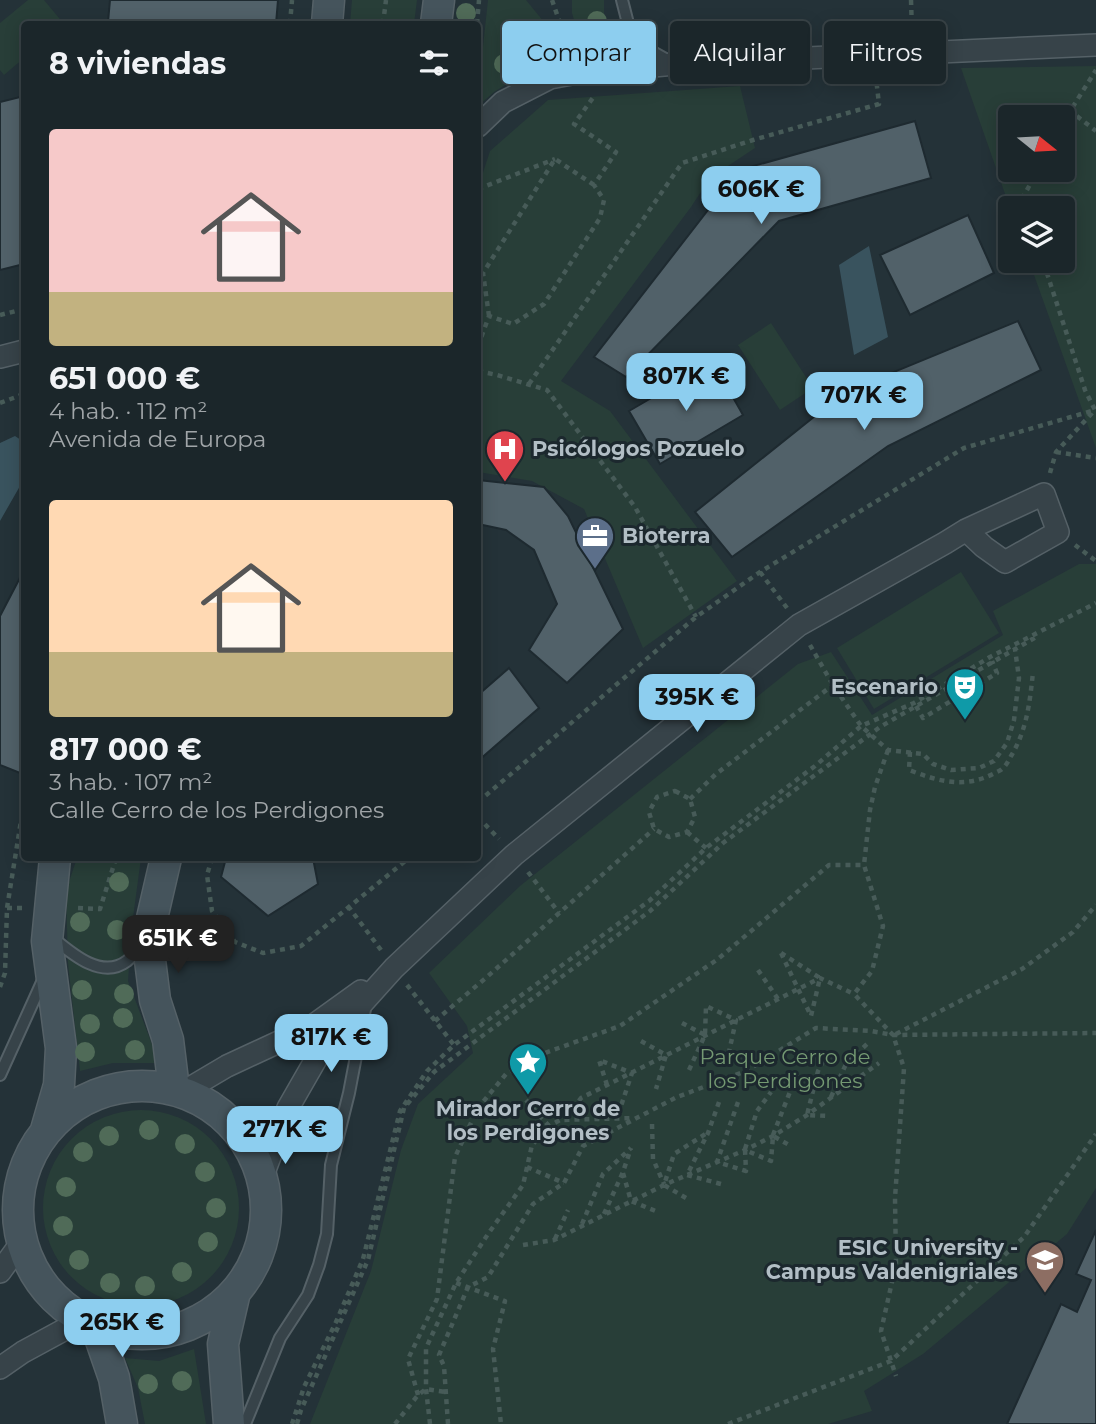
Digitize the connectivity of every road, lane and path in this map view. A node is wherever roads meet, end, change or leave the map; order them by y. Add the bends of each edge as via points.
1 (292, 0) edge
2 (329, 0) edge
3 (386, 0) edge
4 (439, 0) edge
5 (479, 0) edge
6 (552, 0) edge
7 (622, 0) edge
8 (289, 21) edge
9 (327, 21) edge
10 (383, 21) edge
11 (436, 21) edge
12 (477, 21) edge
13 (559, 21) edge
14 (1096, 45) edge
15 (946, 52) edge
16 (670, 61) edge
17 (670, 64) edge
18 (1096, 70) edge
19 (876, 84) edge
20 (588, 89) dead end
21 (1072, 105) edge
22 (1075, 115) edge
23 (481, 123) edge
24 (1096, 131) edge
25 (555, 159) junction
26 (594, 185) junction
27 (481, 188) edge
28 (481, 271) edge
29 (483, 273) junction
30 (1047, 273) edge
31 (21, 310) edge
32 (0, 315) edge
33 (489, 316) junction
34 (481, 338) edge
35 (21, 352) edge
36 (0, 357) edge
37 (481, 372) edge
38 (529, 384) junction
39 (21, 395) edge
40 (0, 403) edge
41 (1095, 410) edge
42 (1056, 452) junction
43 (1096, 458) edge
44 (1044, 494) junction
45 (966, 530) junction
46 (760, 572) junction
47 (1096, 604) edge
48 (696, 617) junction
49 (799, 625) junction
50 (1015, 647) junction
51 (991, 660) junction
52 (1033, 672) dead end
53 (833, 685) junction
54 (915, 705) junction
55 (861, 726) junction
56 (871, 734) junction
57 (888, 750) junction
58 (910, 752) junction
59 (481, 799) edge
60 (690, 799) junction
61 (21, 821) edge
62 (654, 829) junction
63 (687, 832) junction
64 (706, 848) junction
65 (55, 861) edge
66 (115, 861) edge
67 (165, 861) edge
68 (211, 861) edge
69 (405, 861) edge
70 (864, 865) junction
71 (1096, 905) edge
72 (100, 909) dead end
73 (150, 926) junction
74 (48, 934) junction
75 (50, 965) junction
76 (394, 968) junction
77 (758, 970) dead end
78 (820, 978) junction
79 (0, 987) edge
80 (798, 989) junction
81 (854, 994) junction
82 (368, 997) junction
83 (778, 999) junction
84 (736, 1020) junction
85 (435, 1021) dead end
86 (682, 1023) dead end
87 (1096, 1033) edge
88 (705, 1035) junction
89 (893, 1035) junction
90 (641, 1041) dead end
91 (867, 1044) dead end
92 (729, 1052) dead end
93 (828, 1052) dead end
94 (666, 1055) junction
95 (879, 1063) dead end
96 (690, 1070) dead end
97 (632, 1073) junction
98 (797, 1074) dead end
99 (0, 1075) edge
100 (607, 1085) junction
101 (656, 1089) dead end
102 (179, 1090) junction
103 (771, 1092) dead end
104 (831, 1098) junction
105 (526, 1100) dead end
106 (719, 1102) dead end
107 (738, 1102) dead end
108 (573, 1109) dead end
109 (619, 1112) dead end
110 (807, 1115) junction
111 (828, 1116) dead end
112 (635, 1118) junction
113 (652, 1124) dead end
114 (549, 1126) junction
115 (46, 1130) junction
116 (708, 1133) junction
117 (1096, 1134) edge
118 (773, 1136) junction
119 (791, 1146) dead end
120 (745, 1150) junction
121 (717, 1162) junction
122 (527, 1167) junction
123 (623, 1172) junction
124 (687, 1175) junction
125 (262, 1178) junction
126 (564, 1183) junction
127 (721, 1184) dead end
128 (664, 1185) junction
129 (686, 1198) dead end
130 (631, 1201) junction
131 (568, 1210) dead end
132 (659, 1212) dead end
133 (604, 1214) junction
134 (582, 1225) junction
135 (554, 1240) junction
136 (21, 1243) junction
137 (523, 1245) dead end
138 (0, 1272) edge
139 (456, 1283) junction
140 (468, 1287) junction
141 (235, 1293) junction
142 (89, 1323) junction
143 (891, 1361) junction
144 (0, 1368) edge
145 (896, 1376) dead end
146 (426, 1389) junction
147 (446, 1392) junction
148 (418, 1395) junction
149 (122, 1424) edge
150 (229, 1424) edge
151 (245, 1424) edge
152 (295, 1424) edge
153 (395, 1424) edge
154 (430, 1424) edge
155 (448, 1424) edge
156 (501, 1424) edge
157 (727, 1424) edge

1 - 8 path
2 - 9 street
3 - 10 path
4 - 11 street
5 - 12 path
6 - 13 path
7 - 16 lane via 631,34
14 - 15 street
17 - 23 street via 550,78 503,102
18 - 21 path
19 - 38 path via 879,104 682,163
20 - 26 path via 596,95 574,124 615,152
22 - 24 path
25 - 26 path
25 - 27 path
25 - 29 path
26 - 33 path via 604,200 600,218 544,304 513,324
28 - 29 path
29 - 33 path
30 - 41 path
31 - 32 path
33 - 34 path
35 - 36 street
37 - 38 path
38 - 48 path via 547,390 635,507
39 - 40 path
41 - 42 path
41 - 46 path via 964,447
42 - 43 path
42 - 44 path
44 - 45 street
44 - 45 street via 1058,532 1005,562
45 - 49 street
46 - 48 path
46 - 49 path
47 - 50 path
48 - 59 path
49 - 53 path
49 - 76 street via 514,855
50 - 51 path
50 - 58 path via 1014,720 1007,743 994,761 979,768 951,769
51 - 54 path
51 - 54 path via 997,673 940,709 923,718
52 - 58 path via 1023,731 1003,768 983,779 953,783 909,770
53 - 55 path
53 - 60 path
54 - 55 path
54 - 56 path
55 - 56 path
55 - 64 path
56 - 57 path
56 - 152 path via 723,844 650,911 433,1072 404,1108 368,1260
57 - 58 path
57 - 70 path via 870,810
60 - 62 path via 675,791 657,797 649,812
60 - 63 path via 695,817
61 - 79 path
62 - 63 path via 669,837
62 - 85 path
63 - 64 path
64 - 152 path via 649,901 454,1045 427,1071 400,1111 363,1259 304,1387
65 - 74 street
66 - 72 path
67 - 73 street
68 - 69 path via 212,911 235,942 263,953 301,946
70 - 81 path via 883,926 872,971
70 - 148 path via 830,864 718,959 620,1026 542,1054 506,1074 478,1108 455,1157 437,1299 408,1359
71 - 89 path via 1073,932 1022,970
73 - 74 lane via 128,960 108,968 77,959
73 - 102 street via 155,1000
74 - 75 street
75 - 99 lane
75 - 115 street via 61,1048 59,1085
76 - 82 street
76 - 102 street via 311,1027
77 - 83 path
78 - 80 path
78 - 80 path via 811,1016
78 - 80 path via 782,953
78 - 81 path
80 - 83 path
81 - 89 path
82 - 125 street via 323,1047 288,1108
82 - 151 lane via 331,1165 327,1234 319,1265 308,1296 280,1338
83 - 84 path
84 - 88 path
84 - 88 path via 706,1006
84 - 92 path
86 - 88 path
87 - 89 path
88 - 94 path
88 - 96 path
89 - 112 path via 816,1028 746,1071
89 - 143 path via 904,1068 895,1198 896,1264 881,1331
90 - 94 path
91 - 104 path via 846,1064
93 - 110 path
94 - 97 path
94 - 101 path
95 - 104 path
97 - 100 path
97 - 100 path via 599,1060
97 - 109 path
98 - 118 path
100 - 108 path via 581,1098
102 - 115 street via 139,1085 104,1091 72,1106
102 - 125 street via 210,1105 233,1125 251,1150
103 - 120 path via 757,1111
104 - 110 path
105 - 114 path
106 - 116 path
107 - 121 path
110 - 111 path
110 - 118 path
112 - 114 path via 560,1120
112 - 126 path via 583,1146
113 - 128 path via 653,1159
114 - 122 path via 532,1145
115 - 136 street via 26,1164 17,1203
116 - 124 path
116 - 128 path via 674,1154
117 - 143 path via 1024,1237
118 - 119 path
118 - 120 path
118 - 120 path via 771,1161
120 - 121 path
120 - 121 path via 747,1171
121 - 124 path
122 - 126 path
122 - 139 path via 523,1185
123 - 130 path
123 - 133 path
123 - 134 path via 631,1147 603,1174
124 - 127 path
124 - 128 path
125 - 141 street via 263,1238
126 - 140 path via 533,1204 488,1277
128 - 129 path
128 - 130 path
130 - 132 path
130 - 133 path
131 - 135 path
133 - 134 path
134 - 135 path
135 - 137 path
136 - 138 street
136 - 142 street via 34,1273 55,1300
139 - 140 path
139 - 146 path via 426,1348
140 - 147 path via 439,1355
140 - 156 path via 505,1301 493,1349
141 - 142 street via 185,1327 155,1334 125,1334
141 - 150 street via 223,1344
142 - 144 street via 23,1352
142 - 149 street via 114,1378
143 - 145 path
143 - 157 path
146 - 147 path
146 - 148 path
146 - 154 path
147 - 155 path
148 - 153 path

